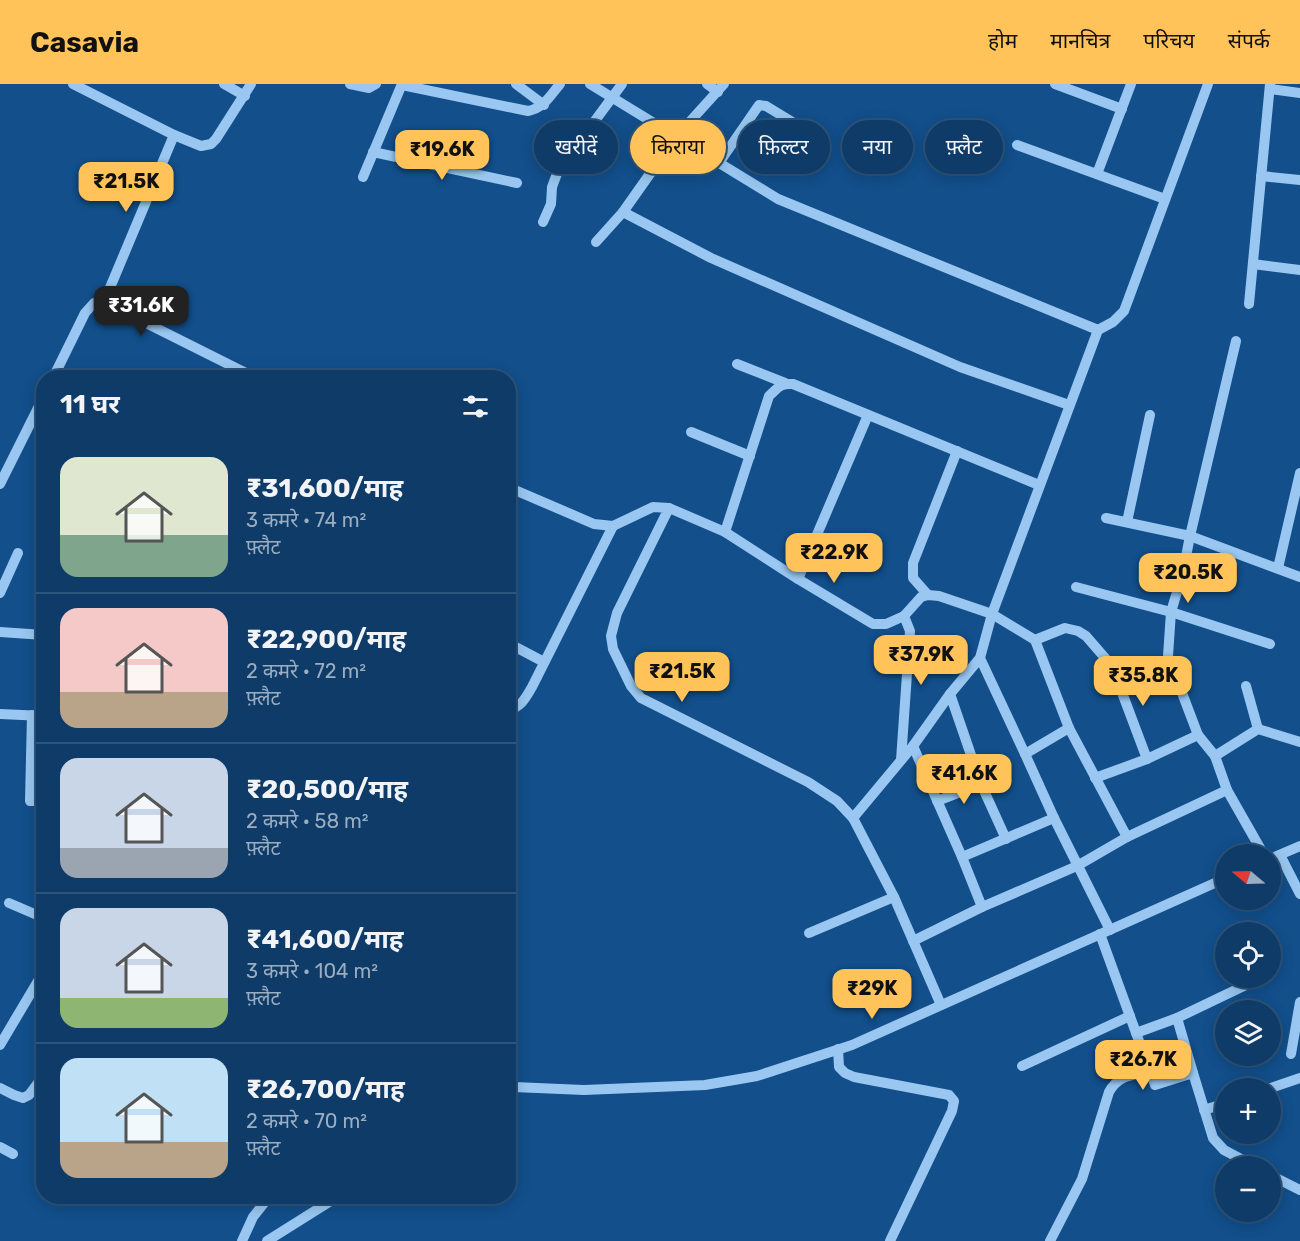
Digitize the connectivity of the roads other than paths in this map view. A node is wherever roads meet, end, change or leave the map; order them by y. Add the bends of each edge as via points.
1 (73, 84) edge
2 (224, 84) edge
3 (252, 84) edge
4 (350, 84) edge
5 (376, 84) edge
6 (402, 84) edge
7 (516, 84) edge
8 (560, 84) edge
9 (590, 84) edge
10 (622, 84) edge
11 (707, 84) edge
12 (1055, 84) edge
13 (1131, 84) edge
14 (1208, 84) edge
15 (1270, 87) edge
16 (721, 88) edge
17 (1300, 93) edge
18 (245, 96) junction
19 (612, 97) junction
20 (544, 105) junction
21 (1122, 109) junction
22 (649, 120) edge
23 (692, 120) edge
24 (748, 120) edge
25 (789, 120) edge
26 (174, 135) junction
27 (738, 135) edge
28 (1017, 144) dead end
29 (374, 152) junction
30 (726, 152) edge
31 (726, 168) edge
32 (650, 174) edge
33 (1097, 174) junction
34 (1261, 176) junction
35 (363, 177) dead end
36 (1300, 180) edge
37 (517, 183) dead end
38 (1165, 199) junction
39 (623, 212) junction
40 (543, 222) dead end
41 (596, 242) dead end
42 (1253, 264) junction
43 (1300, 270) edge
44 (104, 302) junction
45 (1249, 304) dead end
46 (1098, 330) junction
47 (1236, 341) dead end
48 (737, 364) dead end
49 (56, 370) edge
50 (240, 370) edge
51 (785, 383) junction
52 (1069, 405) junction
53 (36, 412) edge
54 (1150, 414) dead end
55 (868, 415) junction
56 (691, 432) dead end
57 (957, 451) junction
58 (750, 456) junction
59 (1300, 473) edge
60 (0, 484) edge
61 (1040, 485) junction
62 (516, 490) edge
63 (669, 508) junction
64 (1106, 518) dead end
65 (1127, 522) junction
66 (613, 526) junction
67 (725, 532) junction
68 (1190, 536) junction
69 (18, 553) dead end
70 (1278, 568) junction
71 (1300, 577) edge
72 (798, 579) junction
73 (1076, 588) dead end
74 (0, 593) edge
75 (928, 595) junction
76 (1171, 612) junction
77 (992, 614) junction
78 (904, 616) junction
79 (0, 632) edge
80 (36, 634) edge
81 (1035, 640) junction
82 (1270, 644) dead end
83 (516, 647) edge
84 (980, 658) junction
85 (544, 662) junction
86 (1246, 686) dead end
87 (950, 694) junction
88 (516, 708) edge
89 (0, 714) edge
90 (36, 715) edge
91 (1070, 729) junction
92 (1257, 729) junction
93 (1198, 735) junction
94 (36, 736) edge
95 (1300, 742) edge
96 (913, 746) junction
97 (1025, 753) junction
98 (1215, 756) junction
99 (1148, 759) junction
100 (901, 761) junction
101 (1095, 778) junction
102 (981, 784) junction
103 (1227, 790) junction
104 (36, 801) edge
105 (937, 801) junction
106 (853, 818) junction
107 (1054, 818) junction
108 (1127, 837) junction
109 (1006, 839) junction
110 (1257, 844) edge
111 (1300, 846) edge
112 (1281, 854) edge
113 (962, 857) junction
114 (1077, 866) junction
115 (1281, 866) edge
116 (1215, 883) edge
117 (1300, 894) edge
118 (894, 897) junction
119 (9, 903) dead end
120 (982, 907) junction
121 (36, 915) edge
122 (1105, 932) junction
123 (809, 933) dead end
124 (913, 941) junction
125 (36, 984) edge
126 (1240, 988) edge
127 (1300, 1002) edge
128 (941, 1005) junction
129 (1130, 1016) junction
130 (1177, 1018) junction
131 (1136, 1032) junction
132 (0, 1045) edge
133 (838, 1049) junction
134 (1291, 1054) dead end
135 (1022, 1066) dead end
136 (1150, 1071) junction
137 (1193, 1073) junction
138 (1300, 1078) edge
139 (36, 1085) edge
140 (1281, 1085) edge
141 (0, 1088) edge
142 (516, 1088) edge
143 (1215, 1106) edge
144 (1204, 1110) junction
145 (0, 1147) edge
146 (13, 1154) dead end
147 (1235, 1156) edge
148 (1281, 1180) edge
149 (1300, 1190) edge
150 (263, 1204) edge
151 (326, 1204) edge
152 (242, 1241) edge
153 (267, 1241) edge
154 (890, 1241) edge
155 (1050, 1241) edge

1 - 26 street
2 - 18 street
3 - 18 street
4 - 5 street via 369,88
6 - 20 street via 528,111
6 - 29 street
7 - 20 street
8 - 20 street
9 - 19 street
10 - 19 street
11 - 16 street
12 - 21 street
13 - 21 street
14 - 38 street
15 - 17 street
15 - 34 street
16 - 23 street
18 - 26 street via 211,144 201,146
19 - 22 street
19 - 40 street via 558,171
21 - 33 street
24 - 25 street via 759,105
26 - 44 street
27 - 30 street
28 - 33 street
29 - 35 street
29 - 37 street
31 - 46 street via 778,200
32 - 39 street
33 - 38 street
34 - 36 street
34 - 42 street
38 - 46 street via 1124,311
39 - 41 street
39 - 52 street via 711,258 950,362
42 - 43 street
42 - 45 street
44 - 49 street via 94,303 85,313
44 - 50 street
46 - 52 street
47 - 68 street
48 - 51 street
51 - 55 street
51 - 58 street via 769,396
52 - 61 street
53 - 60 street
54 - 65 street
55 - 57 street
55 - 72 street
56 - 58 street
57 - 61 street
57 - 75 street via 913,563 913,578
58 - 67 street
59 - 70 street
61 - 77 street
62 - 66 street via 594,524
63 - 66 street via 653,507
63 - 67 street
63 - 106 street via 617,613 611,636 631,686 641,699 808,782 837,801
64 - 65 street
65 - 68 street
66 - 85 street
67 - 72 street
68 - 70 street
68 - 76 street
69 - 74 street
70 - 71 street
72 - 78 street via 873,624 886,624
73 - 76 street
75 - 77 street
75 - 78 street via 921,597
76 - 82 street
76 - 93 street via 1168,656
77 - 81 street
77 - 84 street
78 - 100 street via 910,631
79 - 80 street
81 - 91 street
81 - 99 street via 1065,628 1086,636 1112,666
83 - 85 street
84 - 87 street
84 - 97 street
85 - 88 street
86 - 92 street
87 - 96 street
87 - 102 street
89 - 90 street
91 - 97 street
91 - 101 street
92 - 95 street
92 - 98 street
93 - 98 street
93 - 99 street
94 - 104 street via 30,801
96 - 100 street
96 - 105 street
97 - 107 street
98 - 103 street
99 - 101 street
100 - 106 street
101 - 108 street
102 - 105 street
102 - 109 street
103 - 108 street
103 - 110 street
105 - 113 street
106 - 118 street
107 - 109 street
107 - 114 street
108 - 114 street
109 - 113 street
111 - 112 street
113 - 120 street
114 - 120 street
114 - 122 street
115 - 117 street
116 - 122 street
118 - 123 street
118 - 124 street
119 - 121 street
120 - 124 street
122 - 128 street
122 - 129 street
124 - 128 street
125 - 132 street
126 - 130 street
127 - 134 street
128 - 133 street
129 - 131 street
129 - 135 street
130 - 131 street
130 - 137 street
131 - 136 street
133 - 142 street via 758,1076 705,1085
133 - 154 street via 839,1067 854,1077 950,1095 954,1101
136 - 137 street via 1155,1085
136 - 155 street via 1122,1078 1108,1092 1082,1179
137 - 144 street
138 - 140 street
139 - 141 street via 23,1098
143 - 144 street
144 - 147 street via 1213,1138
145 - 146 street
148 - 149 street
150 - 152 street
151 - 153 street

